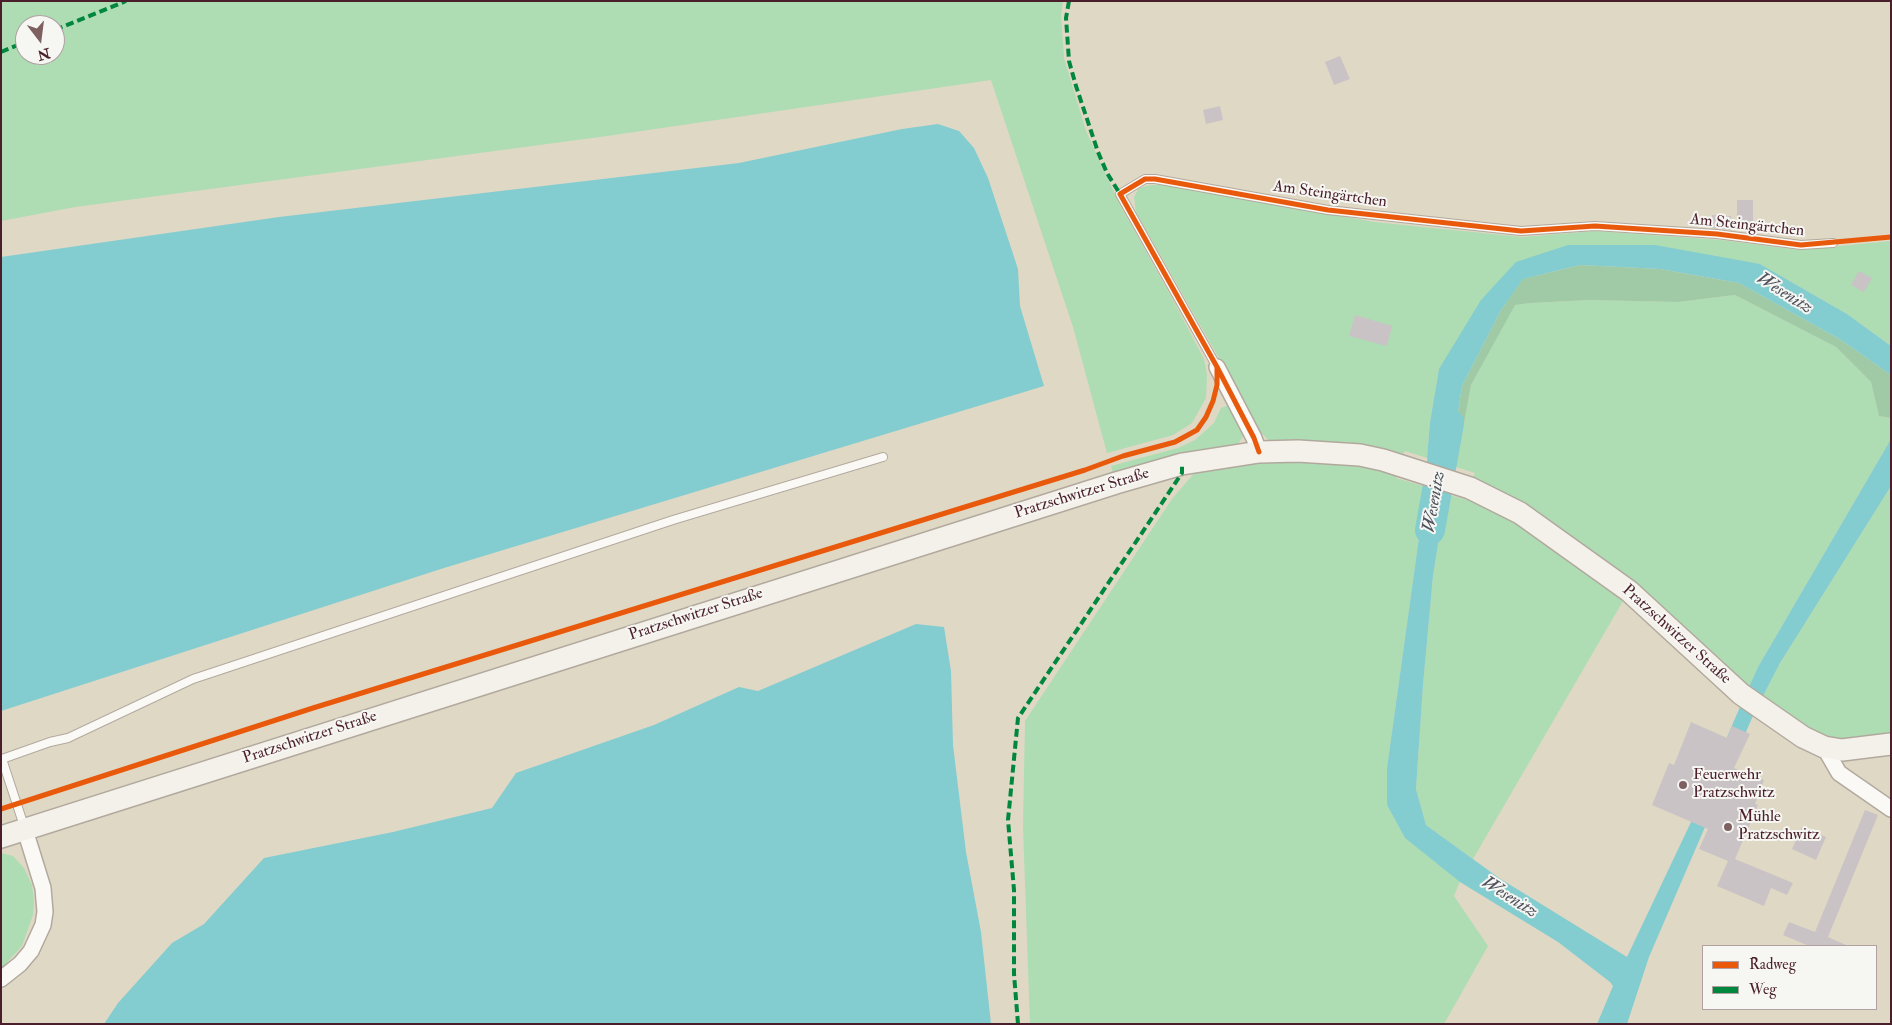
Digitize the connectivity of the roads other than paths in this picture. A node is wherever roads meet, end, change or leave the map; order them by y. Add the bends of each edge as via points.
1 (1833, 243) dead end
2 (1217, 367) joint
3 (1259, 452) junction
4 (883, 457) dead end
5 (1891, 744) edge
6 (1824, 747) junction
7 (2, 759) edge
8 (1891, 809) edge
9 (25, 830) junction
10 (1, 837) edge
11 (1, 979) edge

1 - 2 lane, Am Steingärtchen via 1801,245 1717,234 1595,226 1521,231 1328,210 1144,179 1120,194
2 - 3 street, Am Steingärtchen
3 - 6 street, Pratzschwitzer Straße via 1360,455 1470,488 1520,513 1628,591 1741,694 1803,737
3 - 9 street, Pratzschwitzer Straße via 1182,464 1116,482
4 - 7 lane via 664,523 193,679 68,738
5 - 6 street, Pratzschwitzer Straße via 1842,750
6 - 8 street via 1839,773
7 - 9 lane
9 - 10 street, Pratzschwitzer Straße
9 - 11 street via 43,888 43,925 31,951

